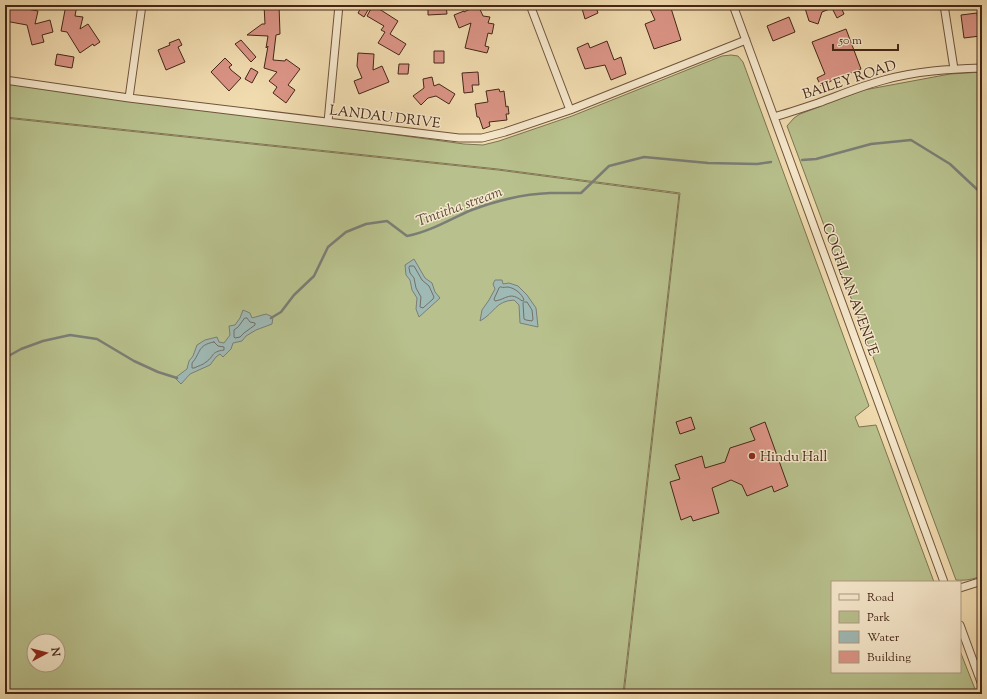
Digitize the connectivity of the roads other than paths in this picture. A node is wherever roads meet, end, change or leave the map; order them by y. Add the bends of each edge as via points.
1 (142, 5) edge
2 (339, 5) edge
3 (530, 5) edge
4 (733, 5) edge
5 (944, 5) edge
6 (746, 40) junction
7 (982, 68) edge
8 (954, 69) junction
9 (5, 80) edge
10 (129, 98) junction
11 (570, 110) junction
12 (774, 118) junction
13 (328, 122) junction
14 (944, 581) edge
15 (982, 581) edge
16 (961, 588) edge
17 (961, 628) edge
18 (982, 685) edge

1 - 10 street
2 - 13 street
3 - 11 street
4 - 6 street, COGHLAN AVENUE
5 - 8 street
6 - 11 street, LANDAU DRIVE
6 - 12 street, COGHLAN AVENUE
7 - 8 street, BAILEY ROAD
8 - 12 street, BAILEY ROAD via 886,79
9 - 10 street, LANDAU DRIVE
10 - 13 street, LANDAU DRIVE
11 - 13 street, LANDAU DRIVE via 482,138 459,138
12 - 14 street, COGHLAN AVENUE
15 - 16 street
17 - 18 street

